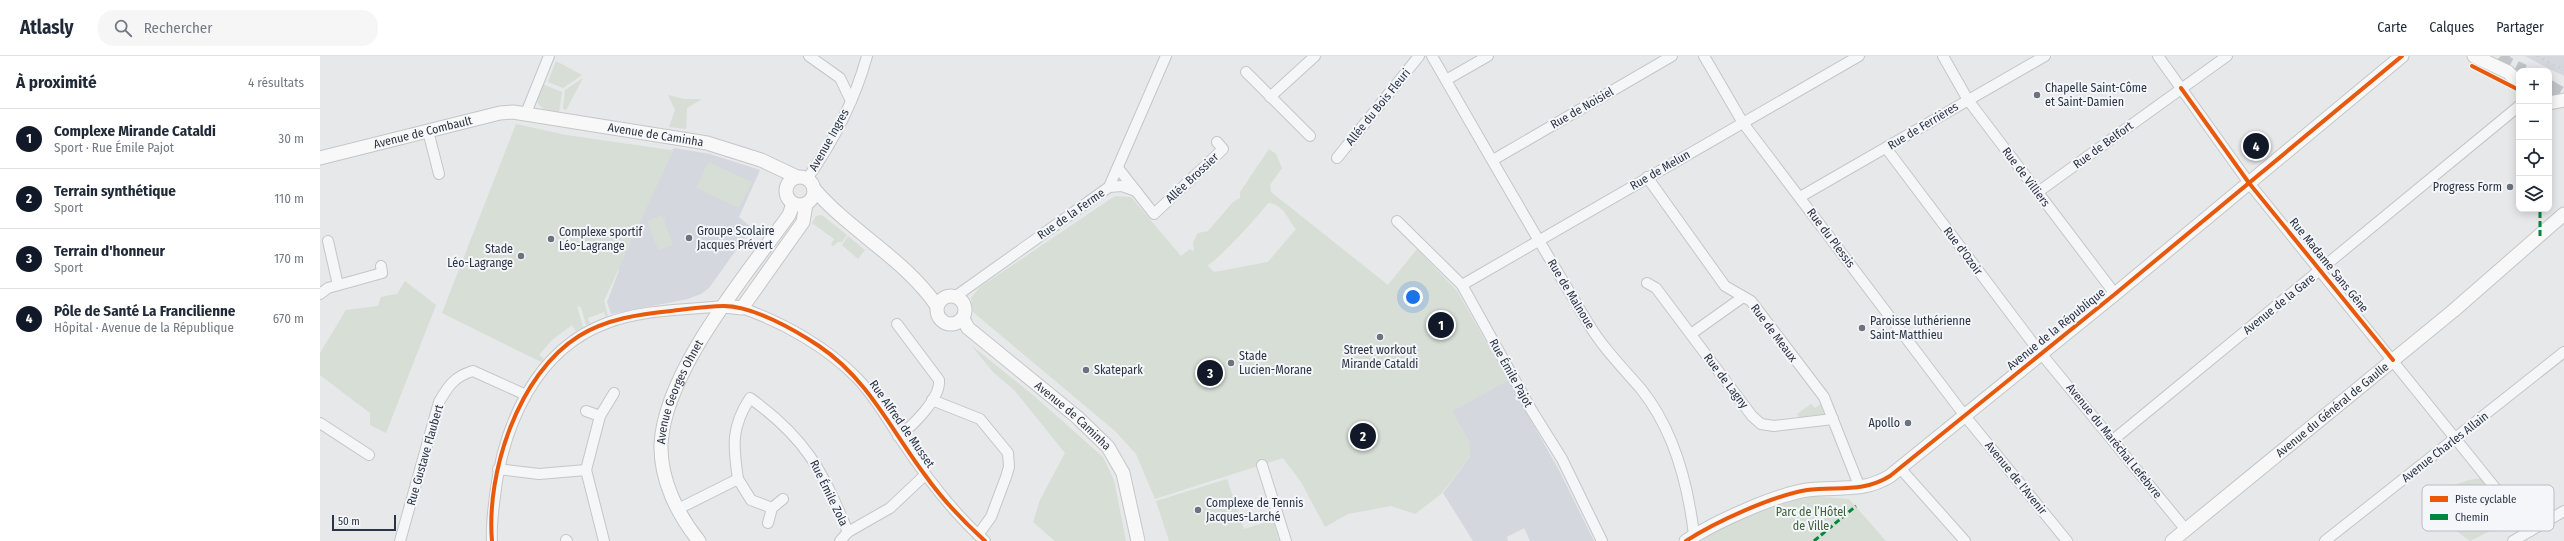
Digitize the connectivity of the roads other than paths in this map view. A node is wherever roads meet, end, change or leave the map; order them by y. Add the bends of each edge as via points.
1 (550, 56) edge
2 (809, 56) edge
3 (867, 56) edge
4 (1166, 56) edge
5 (1315, 56) edge
6 (1419, 56) edge
7 (1432, 56) edge
8 (1488, 56) edge
9 (1672, 56) edge
10 (1704, 56) edge
11 (1859, 56) edge
12 (1943, 56) edge
13 (2045, 56) edge
14 (2158, 56) edge
15 (2227, 56) edge
16 (2402, 56) edge
17 (2474, 56) edge
18 (1246, 72) dead end
19 (840, 78) junction
20 (1446, 80) junction
21 (2516, 80) edge
22 (858, 84) junction
23 (2181, 88) junction
24 (1270, 97) junction
25 (1968, 100) junction
26 (2564, 100) edge
27 (851, 101) junction
28 (2552, 102) edge
29 (2516, 108) edge
30 (526, 113) junction
31 (1743, 123) junction
32 (428, 131) junction
33 (1310, 136) dead end
34 (1217, 142) dead end
35 (1886, 148) junction
36 (320, 158) edge
37 (1337, 158) dead end
38 (1493, 160) junction
39 (1118, 168) junction
40 (439, 174) dead end
41 (1647, 177) junction
42 (2249, 183) junction
43 (1109, 187) junction
44 (804, 189) junction
45 (1136, 191) junction
46 (2038, 192) junction
47 (1800, 197) junction
48 (793, 204) junction
49 (2564, 214) edge
50 (1397, 221) dead end
51 (783, 223) junction
52 (800, 227) junction
53 (328, 241) dead end
54 (1540, 242) junction
55 (760, 254) junction
56 (773, 263) junction
57 (381, 266) dead end
58 (2320, 270) junction
59 (1647, 283) dead end
60 (338, 285) junction
61 (1462, 285) junction
62 (320, 294) edge
63 (2115, 294) junction
64 (1742, 297) junction
65 (946, 300) junction
66 (724, 306) junction
67 (742, 308) junction
68 (959, 321) junction
69 (897, 324) dead end
70 (1691, 334) junction
71 (2564, 352) edge
72 (2041, 353) junction
73 (2393, 360) junction
74 (614, 393) dead end
75 (526, 395) junction
76 (932, 400) junction
77 (586, 411) dead end
78 (600, 416) junction
79 (1966, 416) junction
80 (1833, 419) junction
81 (320, 423) edge
82 (898, 436) junction
83 (2455, 438) junction
84 (2113, 440) junction
85 (369, 455) dead end
86 (1262, 465) dead end
87 (1900, 468) junction
88 (498, 469) junction
89 (586, 470) junction
90 (925, 475) junction
91 (738, 479) junction
92 (2493, 485) edge
93 (1860, 488) junction
94 (783, 499) dead end
95 (772, 508) junction
96 (678, 509) junction
97 (2564, 511) edge
98 (2554, 517) edge
99 (768, 523) dead end
100 (2186, 530) junction
101 (2530, 531) edge
102 (848, 532) junction
103 (982, 538) edge
104 (1690, 538) edge
105 (400, 541) edge
106 (492, 541) edge
107 (604, 541) edge
108 (699, 541) edge
109 (840, 541) edge
110 (1132, 541) edge
111 (1138, 541) edge
112 (1286, 541) edge
113 (1602, 541) edge
114 (1965, 541) edge
115 (2068, 541) edge
116 (2172, 541) edge
117 (2325, 541) edge
118 (2514, 541) edge

1 - 30 street
2 - 19 street, Avenue Ingres
3 - 22 street, Avenue Ingres
4 - 39 street, Rue de la Ferme
5 - 24 street
6 - 37 street, Allée du Bois Fleuri
7 - 20 street, Rue de Malnoue
8 - 20 street
9 - 38 street, Rue de Noisiel
10 - 31 street, Rue du Plessis
11 - 31 street, Rue de Melun
12 - 25 street, Rue de Villiers
13 - 25 street, Rue de Ferrières
14 - 23 street, Rue Madame Sans Gêne
15 - 23 street, Rue de Belfort
16 - 42 street, Avenue de la République
17 - 21 street via 2508,72
18 - 24 street
19 - 22 street, Avenue Ingres
19 - 27 street, Avenue Ingres
20 - 38 street, Rue de Malnoue
22 - 27 street, Avenue Ingres
23 - 42 street, Rue Madame Sans Gêne
23 - 46 street, Rue de Belfort
24 - 33 street
25 - 35 street, Rue de Ferrières
25 - 46 street, Rue de Villiers
26 - 28 street
27 - 44 street, Avenue Ingres
29 - 58 street, Avenue de la Gare
30 - 32 street, Avenue de Combault via 500,113
30 - 44 street, Avenue de Caminha via 707,143 746,154 781,169
31 - 41 street, Rue de Melun
31 - 47 street, Rue du Plessis
32 - 36 street, Avenue de Combault
32 - 40 street
34 - 45 street, Allée Brossier via 1223,149 1154,214
35 - 47 street, Rue de Ferrières
35 - 72 street, Rue d'Ozoir
38 - 54 street, Rue de Malnoue
39 - 43 street, Rue de la Ferme
39 - 45 street
41 - 54 street, Rue de Melun
41 - 64 street, Rue de Meaux via 1724,286
42 - 58 street, Rue Madame Sans Gêne
42 - 63 street, Avenue de la République
43 - 45 street via 1122,186
43 - 65 street, Rue de la Ferme
44 - 48 street
44 - 48 street, Avenue de Caminha via 787,198
44 - 52 street via 805,217
44 - 65 street via 924,286
46 - 63 street, Rue de Villiers
47 - 79 street, Rue du Plessis
48 - 51 street, Avenue Georges Ohnet
49 - 73 street, Avenue du Général de Gaulle
50 - 61 street, Rue Émile Pajot
51 - 52 street
51 - 55 street, Avenue Georges Ohnet
52 - 56 street
53 - 60 street
54 - 61 street, Rue de Melun
54 - 104 street, Rue de Malnoue via 1604,347 1641,390 1661,420 1685,480
55 - 56 street via 762,262 767,265
55 - 66 street, Avenue Georges Ohnet
56 - 67 street
57 - 60 street via 382,273
58 - 73 street, Rue Madame Sans Gêne
58 - 84 street, Avenue de la Gare
59 - 70 street, Rue de Lagny via 1656,288
60 - 62 street
61 - 113 street, Rue Émile Pajot via 1532,411 1562,459
63 - 72 street, Avenue de la République
64 - 70 street
64 - 80 street, Rue de Meaux via 1751,301 1824,397
65 - 68 street via 964,305
65 - 68 street via 939,318 946,324
66 - 67 street, Rue Alfred de Musset
66 - 75 street via 642,315 612,321 587,332 560,350
66 - 96 street, Avenue Georges Ohnet via 691,357 664,425 663,470
67 - 82 street, Rue Alfred de Musset via 802,336 838,360 859,380
68 - 110 street, Avenue de Caminha via 1102,448 1119,479
68 - 111 street, Avenue de Caminha via 1077,417 1108,447 1125,478
69 - 76 street via 939,380 940,386
70 - 80 street, Rue de Lagny via 1752,416 1761,424 1774,426
71 - 83 street, Avenue Charles Allain
72 - 79 street, Avenue de la République
72 - 84 street, Avenue du Maréchal Lefebvre
73 - 83 street, Rue Madame Sans Gêne
73 - 100 street, Avenue du Général de Gaulle
74 - 78 street
75 - 88 street via 512,423
75 - 105 street, Rue Gustave Flaubert via 473,371 460,375 449,386 439,402
76 - 82 street via 911,428
76 - 103 street via 980,419 1008,452 1009,467 1006,477
77 - 78 street
78 - 89 street
79 - 87 street, Avenue de la République
79 - 115 street, Avenue de l'Avenir
80 - 93 street, Rue de Meaux
81 - 85 street
82 - 90 street, Rue Alfred de Musset
83 - 92 street, Rue Madame Sans Gêne
83 - 117 street, Avenue Charles Allain
84 - 100 street, Avenue du Maréchal Lefebvre
86 - 112 street
87 - 93 street, Avenue de la République via 1882,481
87 - 114 street
88 - 89 street via 539,474
88 - 106 street via 491,528
89 - 107 street
90 - 102 street via 890,508
90 - 103 street, Rue Alfred de Musset
91 - 95 street, Rue Émile Zola via 751,500
91 - 96 street
91 - 102 street, Rue Émile Zola via 733,452 734,437 744,407 750,398 784,424 809,452 828,485
93 - 104 street, Avenue de la République via 1798,492 1712,524
94 - 95 street
95 - 99 street
96 - 108 street, Avenue Georges Ohnet
97 - 98 street
100 - 116 street, Avenue du Général de Gaulle
101 - 118 street
102 - 109 street

